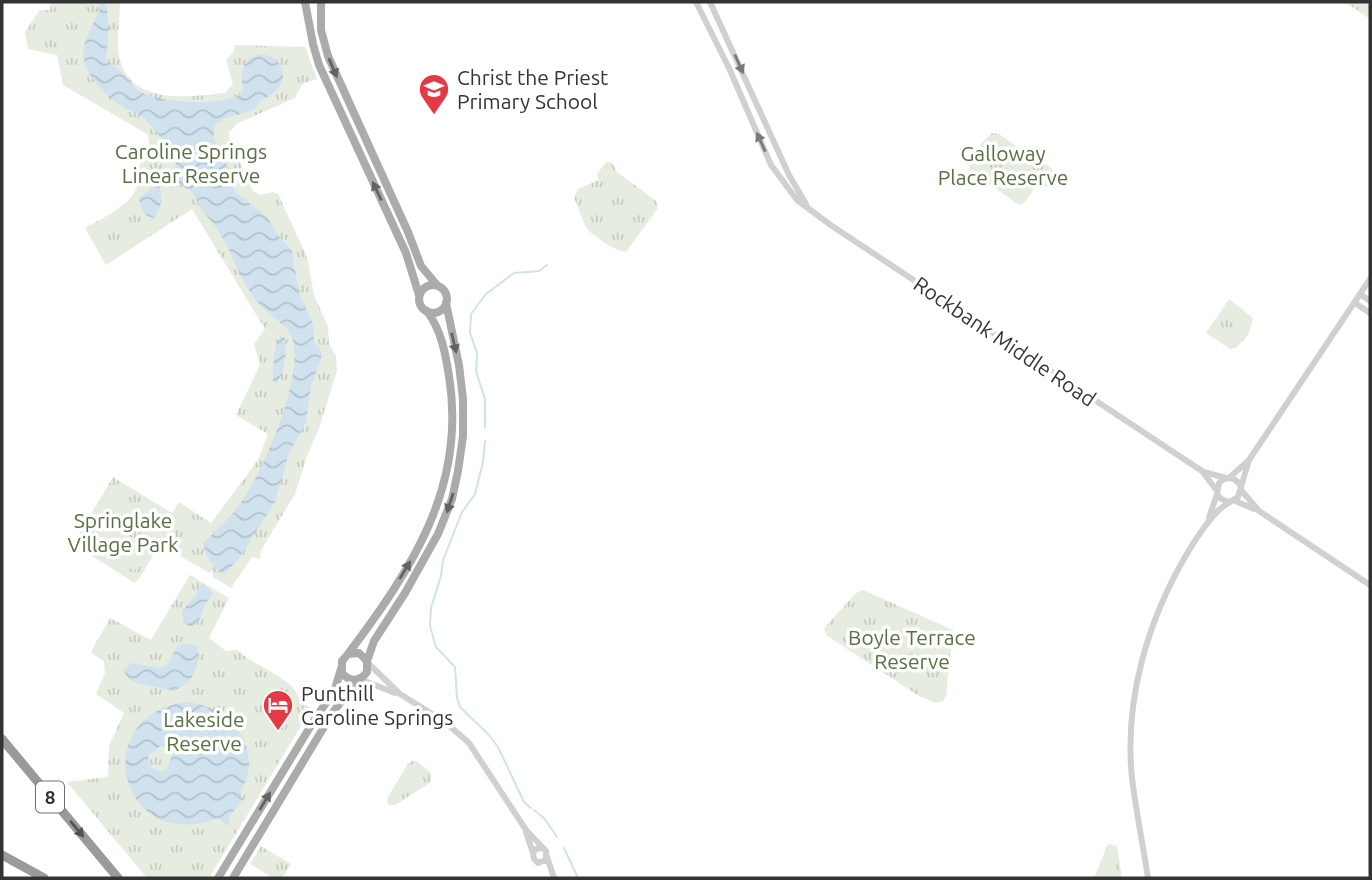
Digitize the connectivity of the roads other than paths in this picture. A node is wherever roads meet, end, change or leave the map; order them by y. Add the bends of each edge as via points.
1 (305, 2) edge
2 (321, 2) edge
3 (696, 2) edge
4 (710, 2) edge
5 (809, 209) junction
6 (1370, 279) edge
7 (437, 285) junction
8 (1360, 294) junction
9 (419, 295) junction
10 (1370, 300) edge
11 (446, 303) junction
12 (1355, 303) junction
13 (427, 311) junction
14 (1370, 313) edge
15 (452, 433) junction
16 (463, 433) junction
17 (1249, 460) junction
18 (1202, 471) junction
19 (1227, 478) junction
20 (1241, 489) junction
21 (1217, 492) junction
22 (1232, 501) junction
23 (1259, 511) junction
24 (1207, 523) junction
25 (1370, 585) edge
26 (348, 654) junction
27 (367, 662) junction
28 (341, 669) junction
29 (359, 679) junction
30 (400, 694) junction
31 (2, 739) edge
32 (283, 772) junction
33 (293, 778) junction
34 (526, 830) junction
35 (542, 848) junction
36 (533, 853) junction
37 (2, 855) edge
38 (99, 855) junction
39 (547, 857) junction
40 (230, 859) junction
41 (538, 863) junction
42 (240, 865) junction
43 (44, 878) edge
44 (118, 878) edge
45 (124, 878) edge
46 (218, 878) edge
47 (233, 878) edge
48 (554, 878) edge
49 (1148, 878) edge

9 -> 1 main road via 405,253 319,65
2 -> 7 main road via 321,30 328,56 421,266
5 -> 3 street, Rockbank Middle Road via 771,165
4 -> 5 street, Rockbank Middle Road
5 - 18 street, Rockbank Middle Road
6 - 8 street
7 - 9 main road via 426,286
7 - 11 main road via 445,292
8 - 10 street
8 - 12 street
9 - 13 main road
11 - 13 main road via 439,311
11 -> 16 main road via 461,382
12 - 14 street
12 - 17 street
13 - 15 main road via 442,337
15 - 16 main road
26 -> 15 main road via 376,618 429,527 446,475
16 -> 27 main road via 443,524 374,641
17 - 19 street
17 - 20 street
18 - 19 street, Rockbank Middle Road
18 - 21 street, Rockbank Middle Road
19 - 20 street via 1237,481
19 - 21 street via 1219,483
20 - 22 street
20 - 23 street
21 - 22 street via 1225,501
21 - 24 street
22 - 23 street
22 - 24 street
23 - 25 street
24 - 49 street via 1165,594 1137,684 1132,778
26 - 27 main road via 359,653
26 - 28 main road
27 - 29 main road via 367,672
27 - 30 street
28 - 29 main road via 348,678
28 - 32 main road via 334,692
29 - 30 street
29 - 33 main road
30 - 34 street via 469,743
31 -> 38 highway, 8
32 - 33 main road
40 -> 32 main road
33 - 42 main road
34 - 35 street
34 - 36 street
35 - 36 street
35 - 39 street
36 - 41 street
37 - 43 highway
38 - 44 highway, 8
38 - 45 highway
39 - 41 street
39 - 48 street
40 - 42 main road
40 - 46 main road
41 - 48 street
42 - 47 main road

